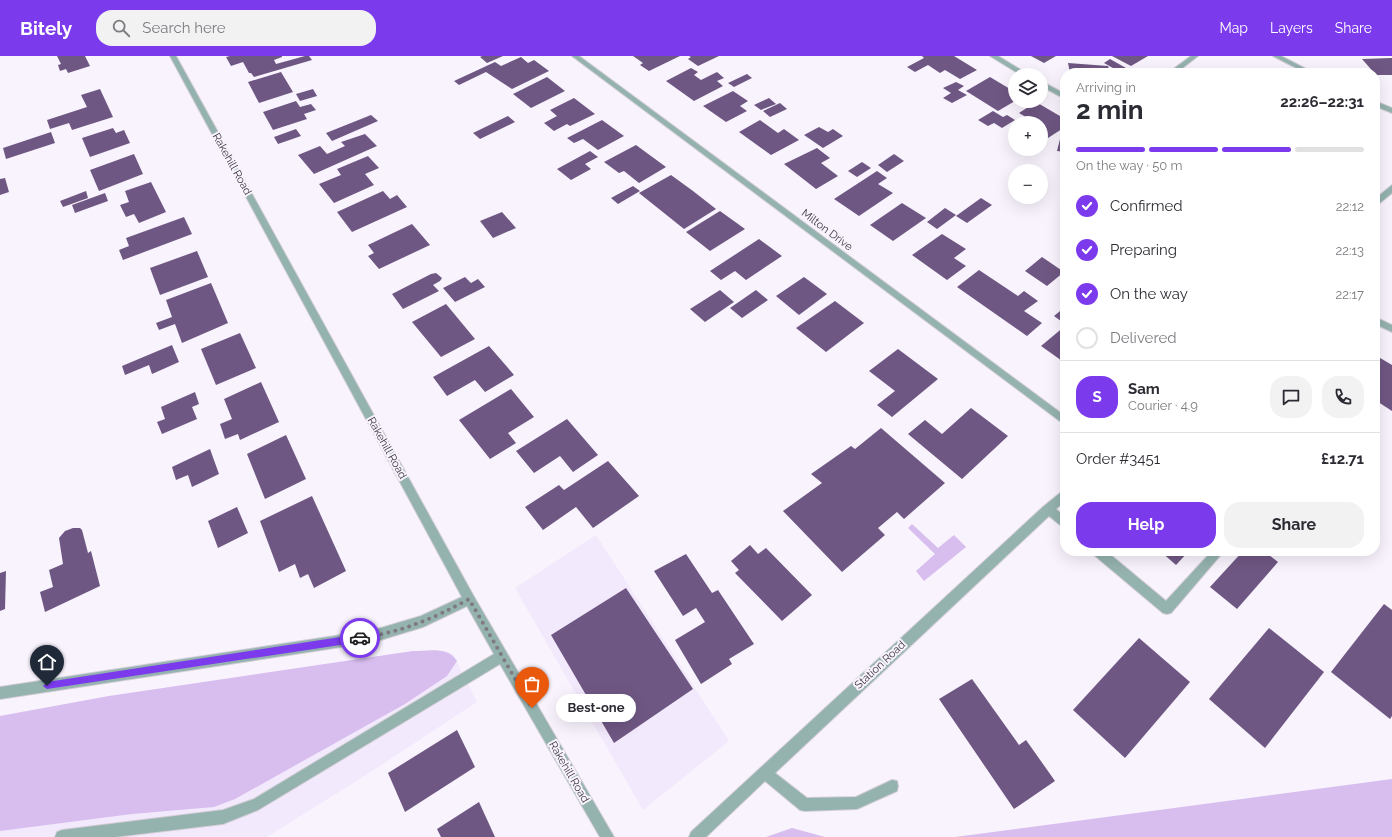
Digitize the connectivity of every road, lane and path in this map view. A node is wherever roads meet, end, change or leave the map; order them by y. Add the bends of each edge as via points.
1 (173, 56) edge
2 (575, 56) edge
3 (993, 56) edge
4 (1195, 56) edge
5 (1276, 56) edge
6 (1014, 68) edge
7 (1178, 68) edge
8 (1301, 68) edge
9 (1048, 87) edge
10 (1060, 94) edge
11 (1380, 105) edge
12 (1392, 111) edge
13 (1392, 188) edge
14 (1380, 199) edge
15 (1380, 323) edge
16 (1392, 330) edge
17 (1060, 417) edge
18 (1060, 498) edge
19 (1048, 509) junction
20 (1060, 520) edge
21 (1104, 556) edge
22 (1215, 556) edge
23 (469, 599) junction
24 (502, 656) junction
25 (0, 693) edge
26 (765, 773) junction
27 (892, 786) dead end
28 (62, 837) edge
29 (607, 837) edge
30 (696, 837) edge

1 - 23 street, Rakehill Road
2 - 17 street, Milton Drive
3 - 6 street
4 - 7 street
5 - 8 street
9 - 10 street
11 - 12 street
13 - 14 street
15 - 16 street
18 - 19 street, Station Road
19 - 20 street
19 - 26 street, Station Road
21 - 22 street via 1167,609
23 - 24 street, Rakehill Road
23 - 25 street via 422,623 381,635
24 - 28 street via 258,804 223,817
24 - 29 street, Rakehill Road
26 - 27 street via 805,805 856,803
26 - 30 street, Station Road

